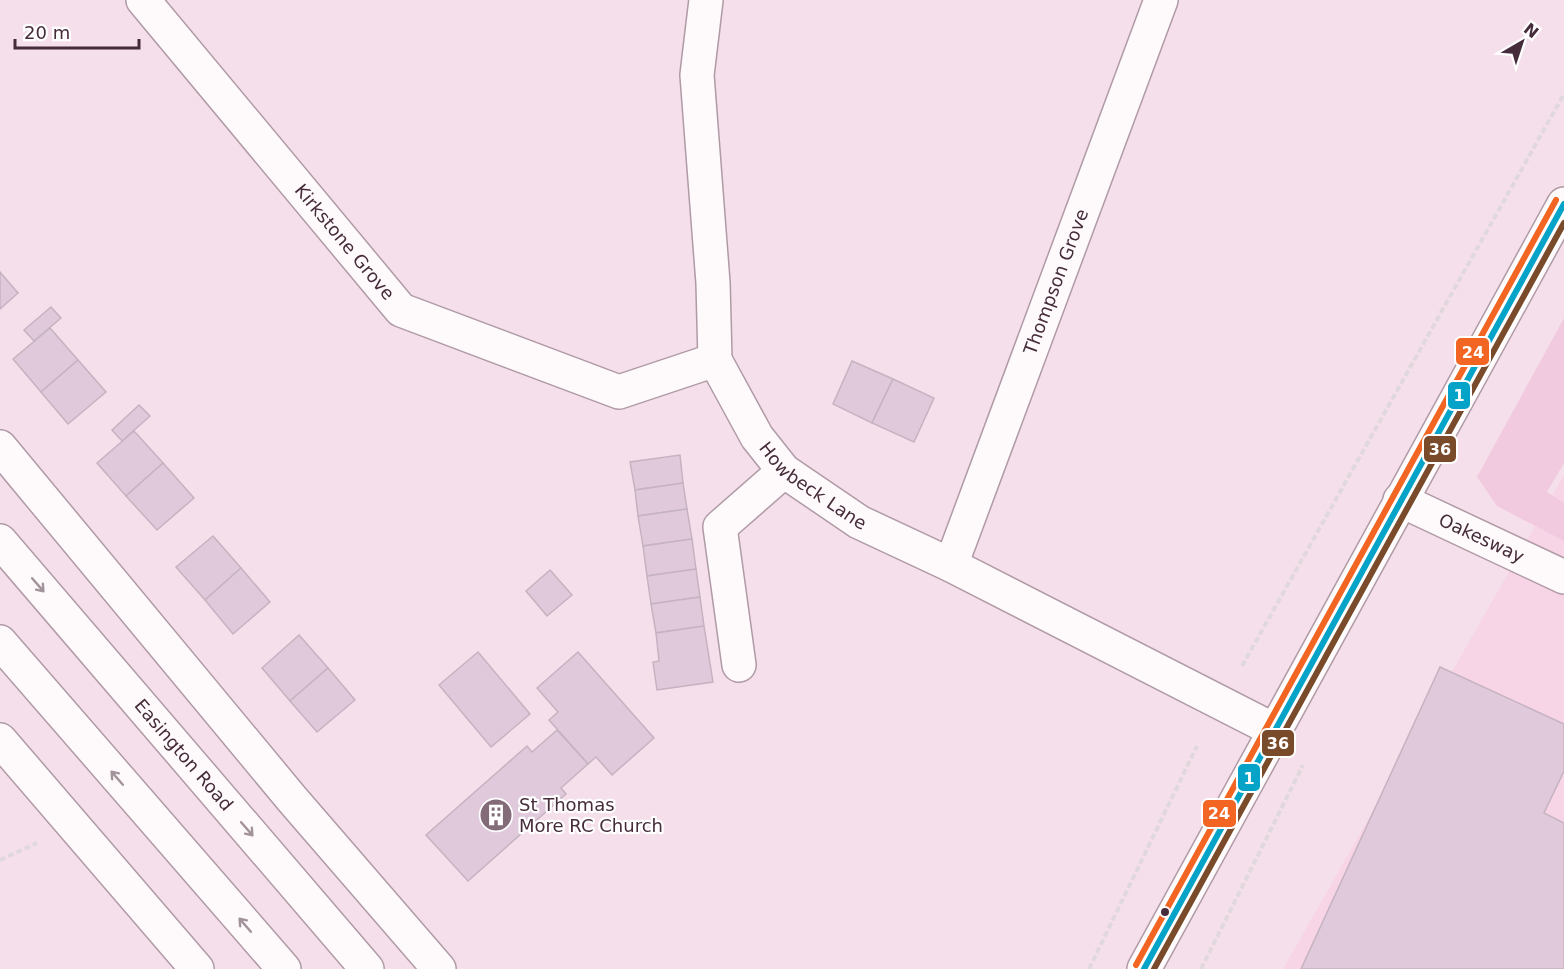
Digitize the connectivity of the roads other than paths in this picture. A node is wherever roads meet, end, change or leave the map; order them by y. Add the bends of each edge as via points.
1 (143, 0) edge
2 (706, 0) edge
3 (1161, 0) edge
4 (1564, 204) edge
5 (715, 360) junction
6 (0, 447) edge
7 (784, 471) junction
8 (1400, 500) junction
9 (0, 541) edge
10 (951, 565) junction
11 (1564, 577) edge
12 (0, 642) edge
13 (739, 665) dead end
14 (1274, 730) junction
15 (0, 740) edge
16 (197, 969) edge
17 (284, 969) edge
18 (367, 969) edge
19 (439, 969) edge
20 (1144, 969) edge

1 - 5 main road, Kirkstone Grove via 400,310 619,392
2 - 5 main road, Howbeck Lane via 697,75
3 - 10 main road, Thompson Grove
4 - 8 main road
5 - 7 main road, Howbeck Lane via 757,437
6 - 19 main road via 292,799
7 - 10 main road, Howbeck Lane via 859,522
7 - 13 main road via 720,527
8 - 11 main road, Oakesway
8 - 14 main road
9 -> 18 main road, Easington Road
10 - 14 main road, Howbeck Lane
17 -> 12 main road
14 - 20 main road
15 - 16 main road

